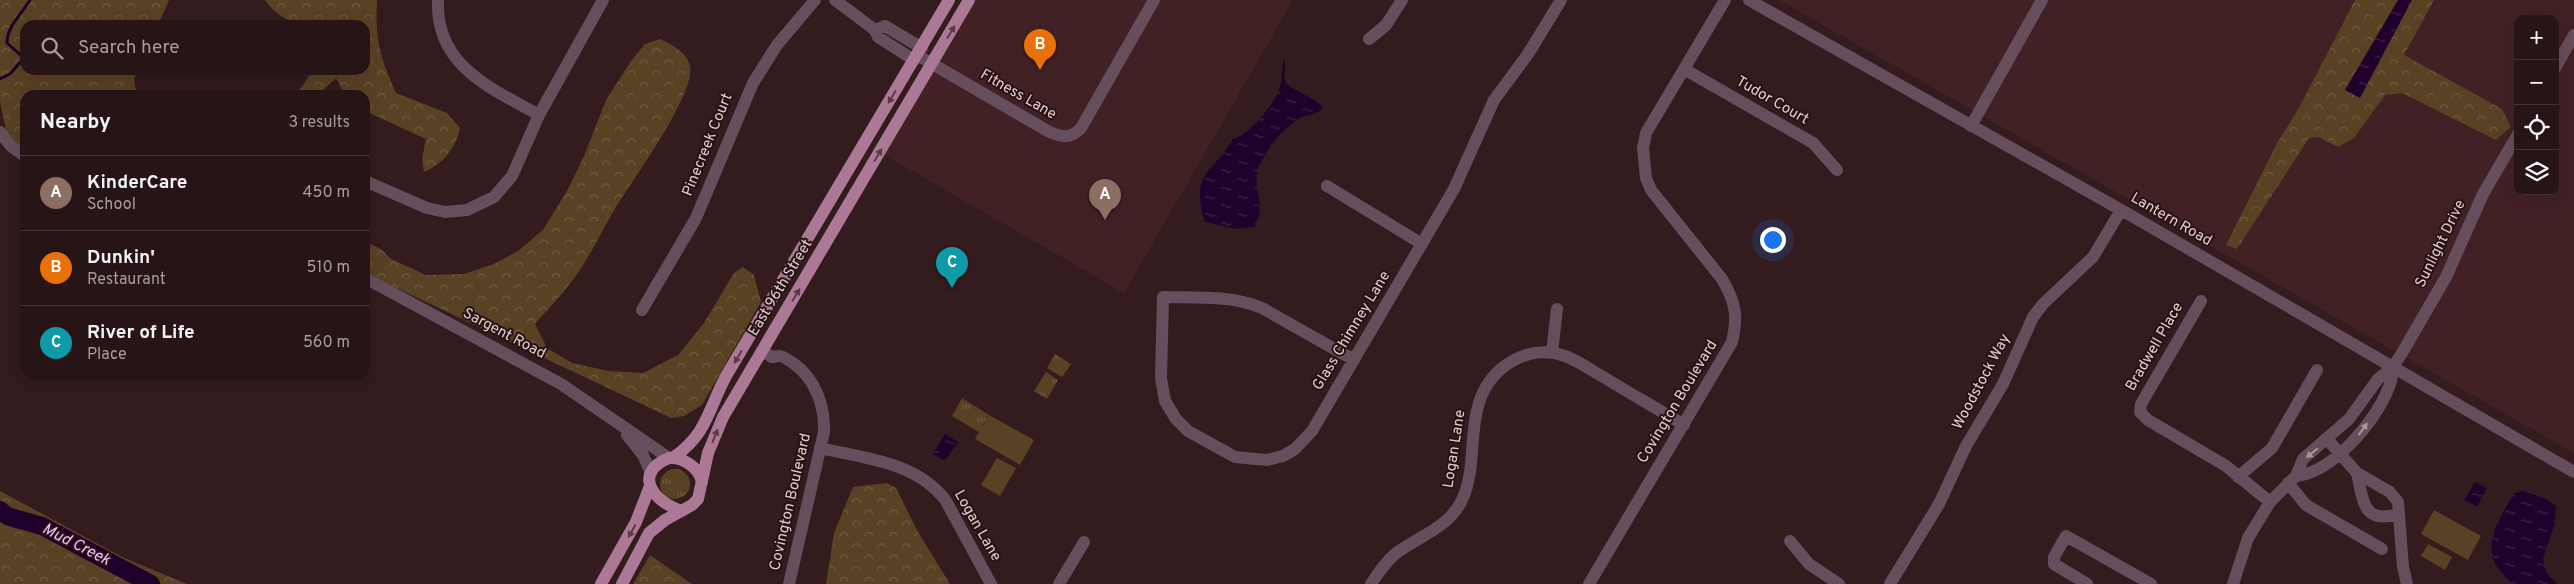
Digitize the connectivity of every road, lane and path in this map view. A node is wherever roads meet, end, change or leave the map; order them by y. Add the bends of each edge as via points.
1 (438, 0) edge
2 (603, 0) edge
3 (815, 0) edge
4 (835, 0) edge
5 (949, 0) edge
6 (969, 0) edge
7 (1154, 0) edge
8 (1402, 0) edge
9 (1561, 0) edge
10 (1725, 0) edge
11 (1749, 0) edge
12 (2042, 0) edge
13 (2574, 36) edge
14 (1368, 39) dead end
15 (918, 54) junction
16 (2559, 61) edge
17 (932, 64) junction
18 (1684, 68) junction
19 (539, 115) junction
20 (1971, 126) junction
21 (0, 132) edge
22 (2514, 141) edge
23 (20, 152) edge
24 (1838, 170) dead end
25 (370, 183) edge
26 (1327, 186) dead end
27 (2121, 210) junction
28 (1422, 244) junction
29 (789, 269) junction
30 (370, 281) edge
31 (2201, 301) dead end
32 (1557, 309) dead end
33 (642, 310) dead end
34 (770, 336) junction
35 (762, 351) junction
36 (1552, 353) junction
37 (778, 355) junction
38 (1354, 360) junction
39 (2393, 367) junction
40 (2317, 370) dead end
41 (1684, 425) junction
42 (621, 427) junction
43 (2328, 440) junction
44 (820, 448) junction
45 (2340, 453) junction
46 (672, 458) junction
47 (2357, 472) junction
48 (2574, 472) edge
49 (2238, 478) junction
50 (650, 480) junction
51 (2292, 480) junction
52 (703, 483) junction
53 (2270, 502) junction
54 (682, 511) junction
55 (2398, 514) junction
56 (1790, 541) dead end
57 (1084, 542) dead end
58 (2382, 549) dead end
59 (601, 584) edge
60 (622, 584) edge
61 (789, 584) edge
62 (991, 584) edge
63 (1059, 584) edge
64 (1372, 584) edge
65 (1588, 584) edge
66 (1839, 584) edge
67 (1890, 584) edge
68 (2087, 584) edge
69 (2151, 584) edge
70 (2233, 584) edge
71 (2407, 584) edge

1 - 19 street via 443,36 460,64 480,82
2 - 19 street
3 - 33 street, Pinecreek Court via 752,83 696,218
4 - 15 street, Fitness Lane via 875,30 878,37
5 - 15 main road, East 96th Street
17 -> 6 main road, East 96th Street
7 - 17 street, Fitness Lane via 1080,128 1069,136 1062,137 1046,130
8 - 14 street via 1386,25
9 - 28 street, Glass Chimney Lane via 1528,54 1494,100 1454,189
10 - 18 street, Covington Boulevard
11 - 20 street, Lantern Road
12 - 20 street
13 - 16 street
15 - 17 street, Fitness Lane
15 -> 29 main road, East 96th Street
34 -> 17 main road, East 96th Street
18 - 24 street, Tudor Court via 1813,143
18 - 41 street, Covington Boulevard via 1646,133 1643,148 1646,178 1651,190 1722,279 1736,309 1732,342
19 - 25 street via 504,187 488,201 471,209 431,210
20 - 27 street, Lantern Road
21 - 23 street
22 - 39 street, Sunlight Drive via 2484,194 2446,277
26 - 28 street
27 - 39 street, Lantern Road
27 - 67 street, Woodstock Way via 2093,257 2033,317 2003,384 1966,446 1939,504
28 - 38 street, Glass Chimney Lane
29 - 35 main road via 778,303 757,339
29 -> 46 main road, East 96th Street via 720,388 700,434
30 - 42 street, Sargent Road via 545,374
31 - 49 street, Bradwell Place via 2141,404 2140,412 2148,420 2226,466
32 - 36 street
34 - 35 main road, East 96th Street
34 - 37 street
35 - 37 street, Covington Boulevard via 772,357
52 -> 35 main road, East 96th Street via 708,453 718,428
36 - 41 street, Logan Lane via 1578,362
36 - 64 street, Logan Lane via 1518,358 1489,380 1478,406 1462,502 1440,526 1385,563
37 - 44 street, Covington Boulevard via 796,365 815,388 824,419
38 - 38 street, Glass Chimney Lane via 1312,431 1295,449 1267,460 1235,457 1188,431 1169,410 1161,378 1163,297 1249,302
39 - 43 street via 2378,379 2360,406
45 -> 39 street via 2371,418 2390,386
39 - 48 street, Lantern Road
40 - 49 street via 2272,448
41 - 65 street, Covington Boulevard
42 - 46 street, Sargent Road
42 - 50 street, Sargent Road via 643,455
43 - 45 street
43 -> 51 street via 2303,460
44 - 61 street, Covington Boulevard
44 - 62 street, Logan Lane via 904,469 926,482 946,501
45 - 47 street
45 - 51 street via 2314,471
46 - 50 main road, East 96th Street via 657,464
46 - 52 main road via 684,461 698,471
47 - 55 street via 2394,497 2398,502
47 - 55 street via 2364,508 2372,515
49 - 53 street, Bradwell Place
50 - 54 main road via 661,503
50 -> 59 main road, East 96th Street via 636,522
51 - 53 street
51 - 58 street via 2306,505
52 - 54 main road, East 96th Street via 695,502
53 - 70 street via 2248,538
54 - 60 main road, East 96th Street via 649,533
55 - 71 street
56 - 66 street via 1809,564
57 - 63 street
68 - 69 street via 2054,564 2054,557 2066,536

